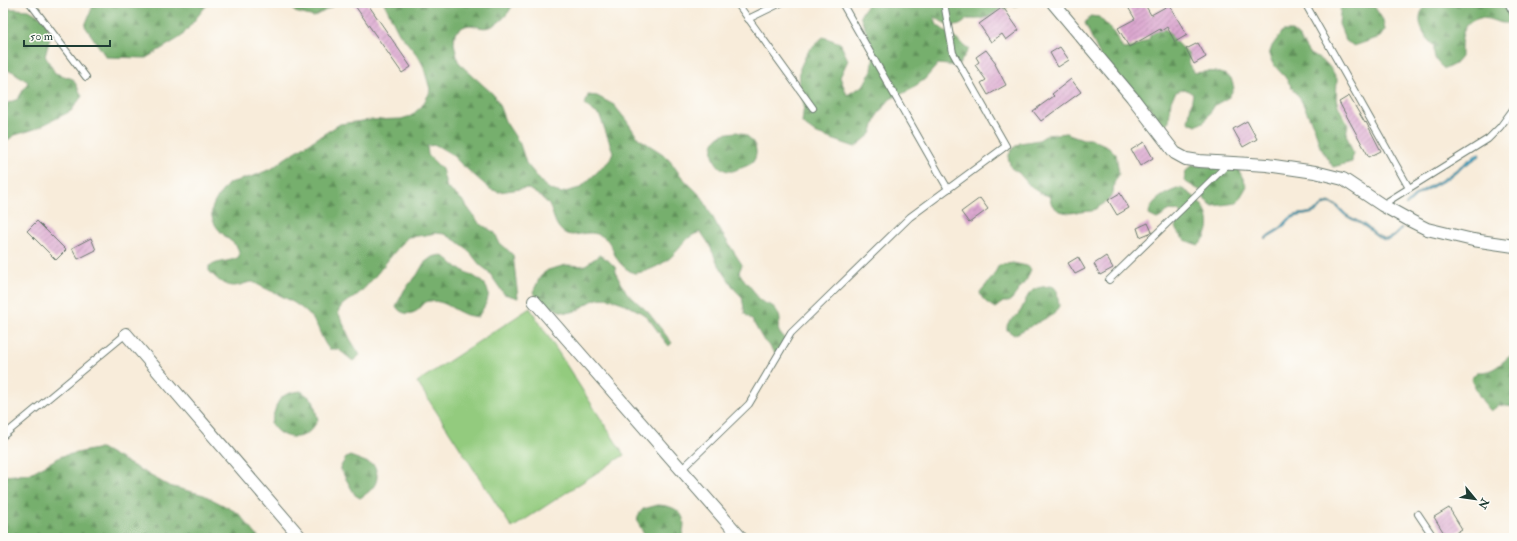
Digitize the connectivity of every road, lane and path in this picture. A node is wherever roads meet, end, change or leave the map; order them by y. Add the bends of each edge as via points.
1 (30, 3) edge
2 (737, 3) edge
3 (781, 3) edge
4 (842, 3) edge
5 (944, 3) edge
6 (1053, 3) edge
7 (1305, 3) edge
8 (1508, 3) edge
9 (1514, 15) edge
10 (748, 18) junction
11 (86, 77) dead end
12 (813, 108) dead end
13 (1514, 108) edge
14 (1229, 162) junction
15 (1409, 188) junction
16 (948, 189) junction
17 (1382, 205) junction
18 (1514, 246) edge
19 (1109, 280) dead end
20 (534, 301) dead end
21 (126, 334) joint
22 (3, 436) edge
23 (682, 469) junction
24 (1418, 514) dead end
25 (301, 538) edge
26 (741, 538) edge
27 (1434, 538) edge

1 - 11 lane
2 - 10 lane
3 - 10 lane
4 - 16 lane
5 - 16 lane via 953,53 1006,146
6 - 14 street via 1175,153 1186,159
7 - 15 lane
8 - 9 lane
10 - 12 lane
13 - 15 lane via 1488,139
14 - 17 street via 1267,165 1336,177
14 - 19 lane
15 - 17 lane
16 - 23 lane via 910,217 791,332 749,404
17 - 18 street via 1427,229
20 - 23 street
21 - 22 lane
21 - 25 street
23 - 26 street
24 - 27 lane

